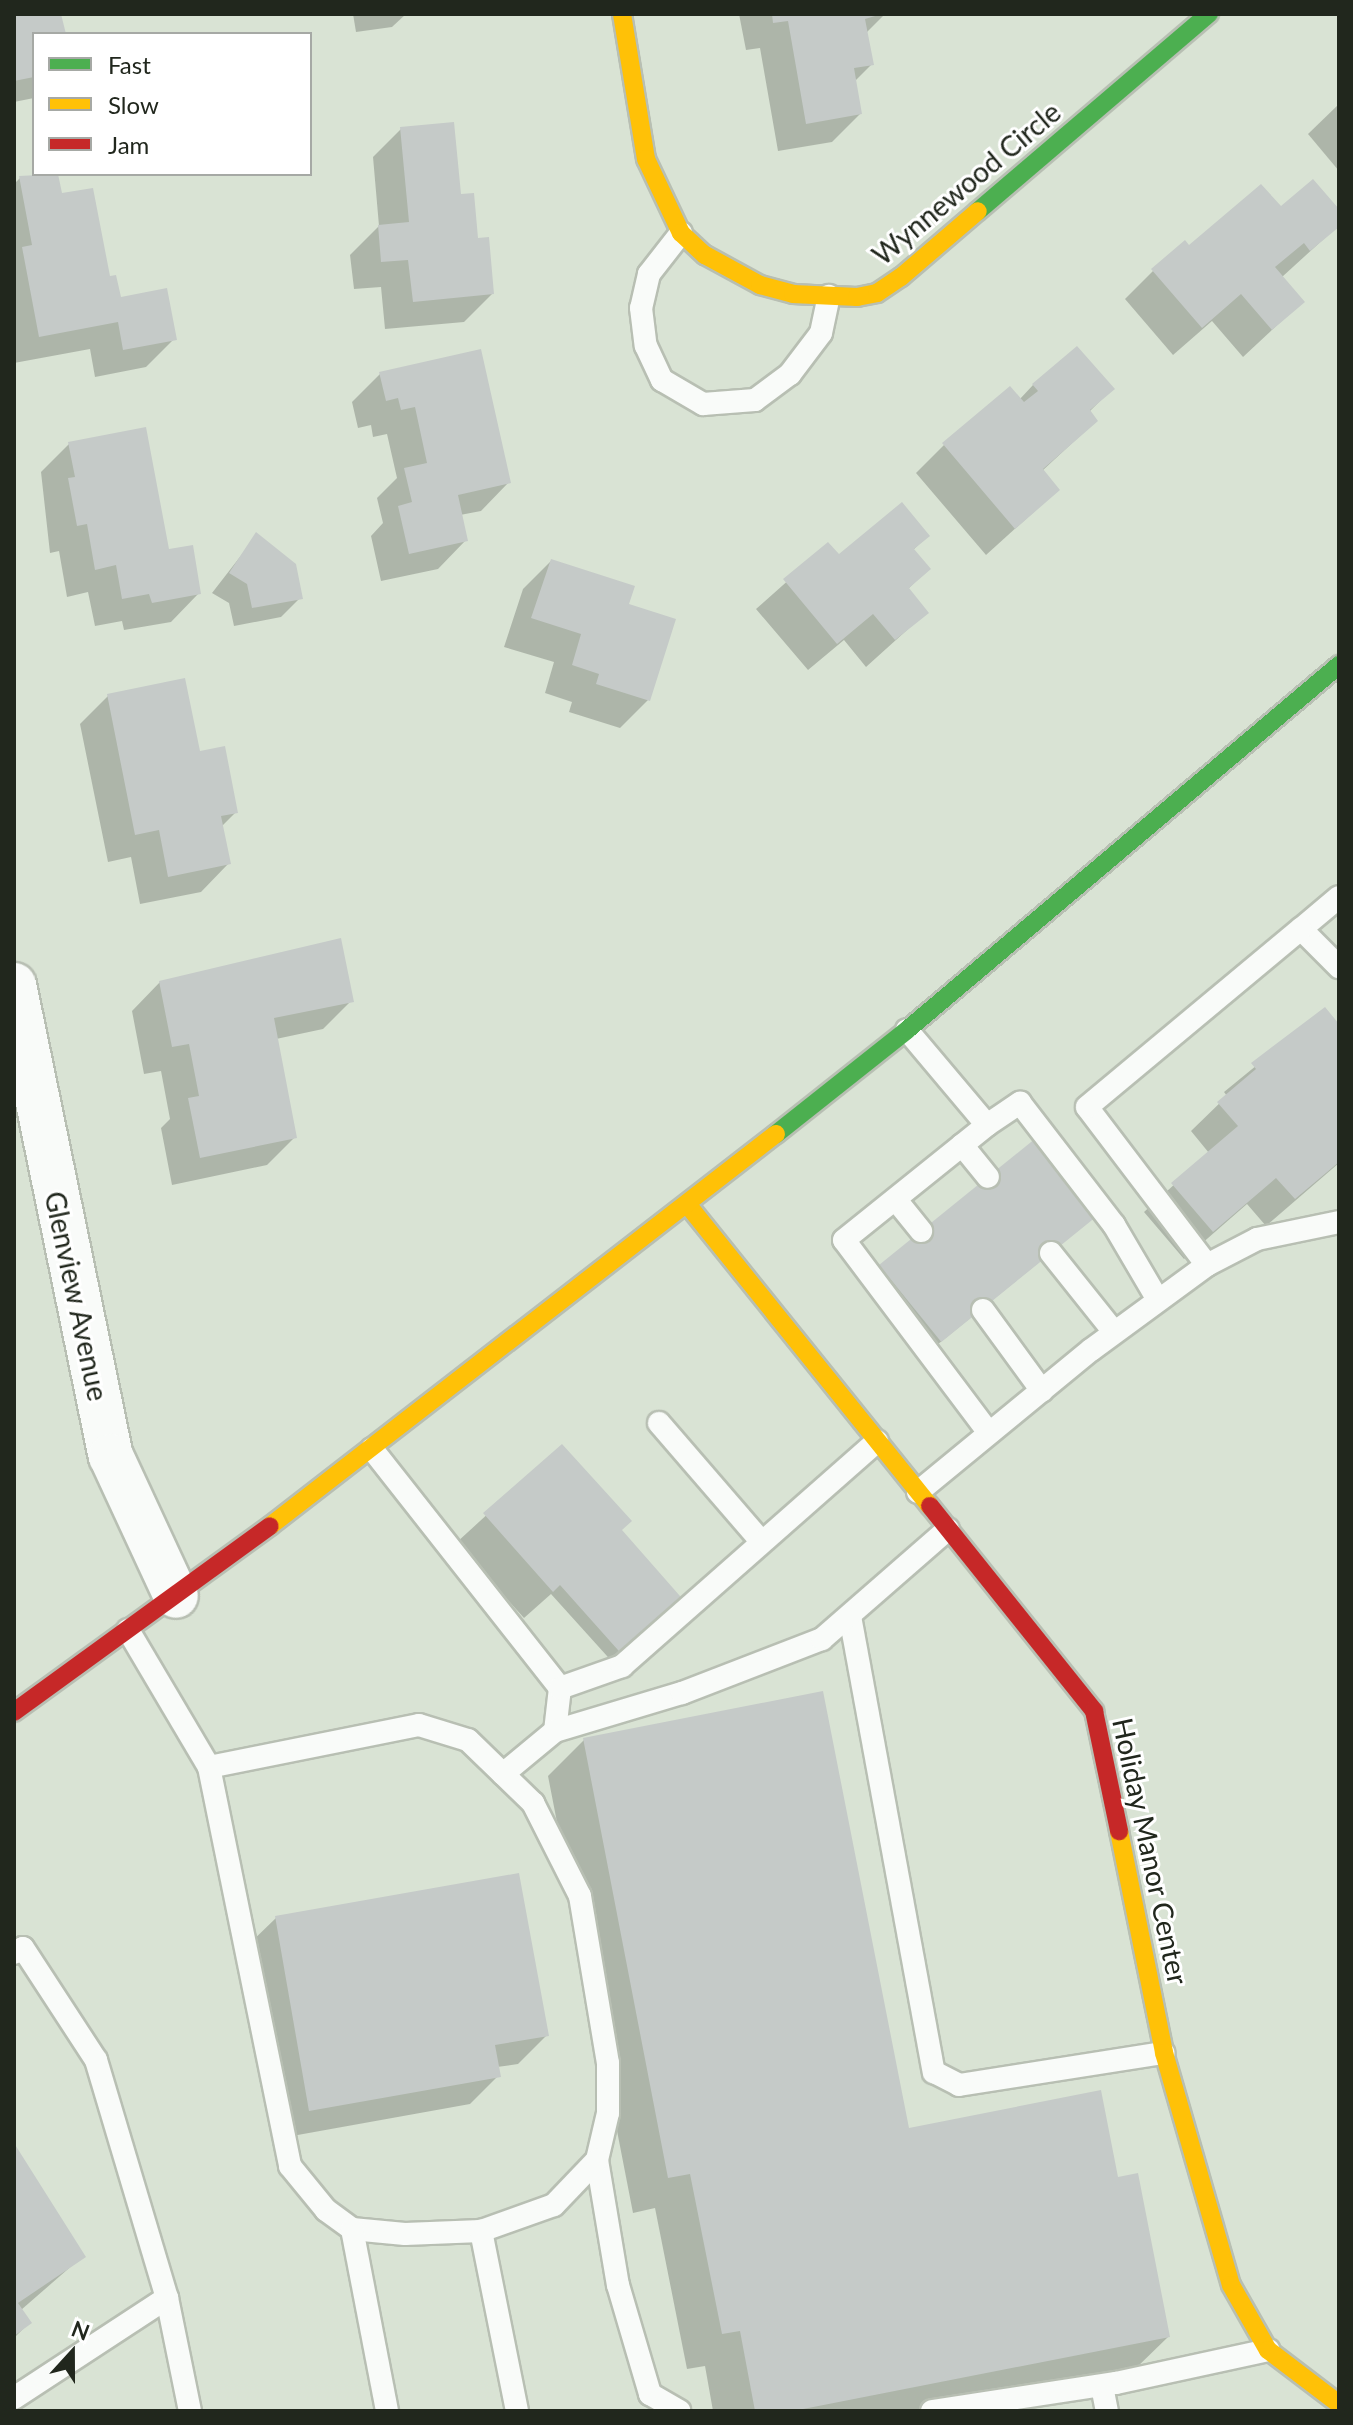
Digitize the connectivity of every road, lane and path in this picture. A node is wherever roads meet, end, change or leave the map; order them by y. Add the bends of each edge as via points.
1 (622, 14) edge
2 (1209, 14) edge
3 (681, 233) junction
4 (829, 296) junction
5 (1335, 678) edge
6 (1339, 897) edge
7 (1301, 929) junction
8 (1339, 967) edge
9 (14, 985) edge
10 (907, 1030) junction
11 (987, 1125) junction
12 (962, 1145) junction
13 (988, 1177) dead end
14 (896, 1200) junction
15 (687, 1204) junction
16 (1339, 1222) edge
17 (921, 1231) dead end
18 (1051, 1253) dead end
19 (1207, 1265) junction
20 (1158, 1300) junction
21 (983, 1310) dead end
22 (1114, 1332) junction
23 (1042, 1391) junction
24 (659, 1423) dead end
25 (989, 1433) junction
26 (877, 1441) junction
27 (372, 1449) junction
28 (918, 1492) junction
29 (948, 1529) junction
30 (761, 1541) junction
31 (176, 1596) junction
32 (850, 1616) junction
33 (128, 1630) junction
34 (560, 1688) junction
35 (14, 1712) edge
36 (555, 1731) junction
37 (209, 1767) junction
38 (503, 1774) junction
39 (14, 1953) edge
40 (1164, 2053) junction
41 (597, 2160) junction
42 (352, 2229) junction
43 (481, 2231) junction
44 (167, 2298) junction
45 (1268, 2350) junction
46 (1102, 2386) junction
47 (14, 2398) edge
48 (1339, 2404) edge
49 (190, 2411) edge
50 (387, 2411) edge
51 (517, 2411) edge
52 (679, 2411) edge
53 (932, 2411) edge
54 (1107, 2411) edge

1 - 3 street, Wynnewood Circle via 646,159
2 - 4 street, Wynnewood Circle via 901,277 877,293
3 - 4 street, Wynnewood Circle via 705,255 760,285
3 - 4 lane via 649,274 643,320 646,346 662,380 703,404 755,400 790,374 821,333
5 - 10 street
6 - 7 lane
7 - 8 lane
7 - 19 lane via 1087,1107
9 - 31 street, Glenview Avenue via 111,1456
10 - 11 lane
10 - 15 street
11 - 12 lane
11 - 20 lane via 1020,1103 1114,1225
12 - 13 lane
12 - 14 lane
14 - 17 lane
14 - 25 lane via 844,1240
15 - 26 street, Holiday Manor Center
15 - 27 street
16 - 19 lane via 1257,1239
18 - 22 lane
19 - 20 lane
20 - 22 lane
21 - 23 lane
22 - 23 lane
23 - 25 lane
24 - 30 lane
25 - 28 lane
26 - 28 street, Holiday Manor Center
26 - 30 lane
27 - 31 street
27 - 34 lane
28 - 29 street, Holiday Manor Center
29 - 32 lane
29 - 40 street, Holiday Manor Center via 1094,1711
30 - 34 lane via 622,1666
31 - 33 street
32 - 36 lane via 822,1639 682,1693
32 - 40 lane via 934,2072 959,2085
33 - 35 street
33 - 37 lane
34 - 36 lane
36 - 38 lane
37 - 38 lane via 419,1725 468,1740
37 - 42 lane via 290,2166 326,2210
38 - 41 lane via 533,1803 580,1896 608,2063 608,2113
39 - 44 lane via 23,1948 96,2060
40 - 45 street, Holiday Manor Center via 1231,2285
41 - 43 lane via 554,2205
41 - 52 lane via 618,2285 650,2394
42 - 43 lane via 405,2234
42 - 50 lane
43 - 51 lane
44 - 47 lane
44 - 49 lane
45 - 46 lane
45 - 48 street, Holiday Manor Center
46 - 53 lane
46 - 54 lane

